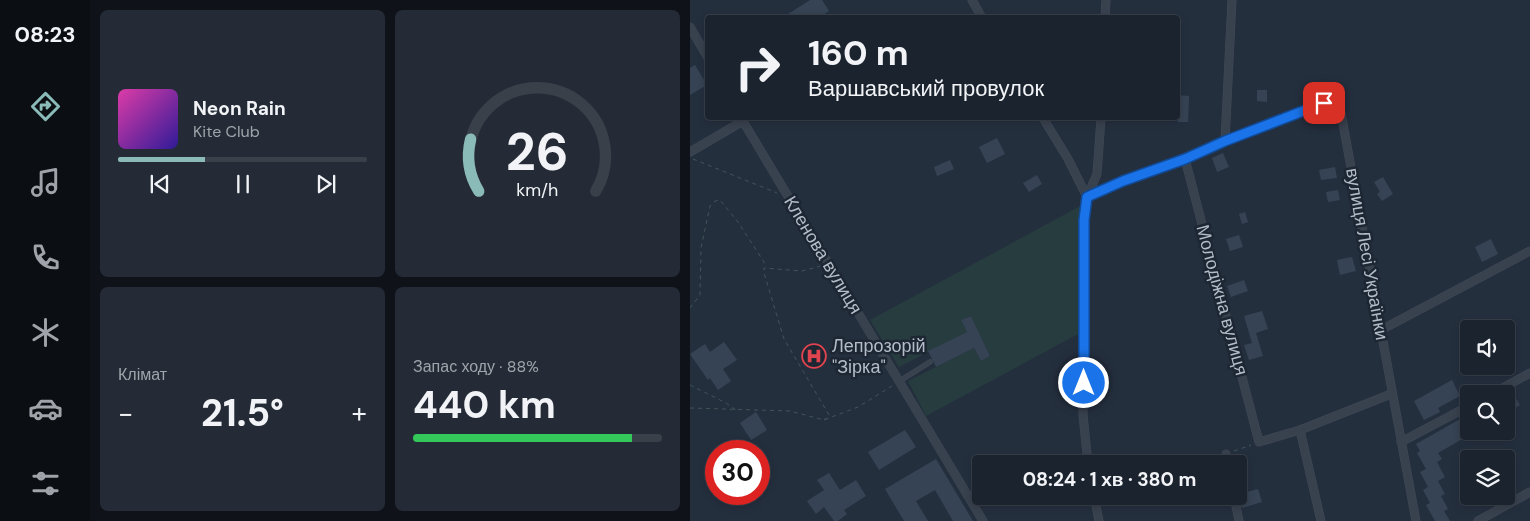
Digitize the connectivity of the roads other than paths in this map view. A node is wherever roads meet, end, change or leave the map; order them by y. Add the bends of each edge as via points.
1 (972, 0) edge
2 (1106, 0) edge
3 (1232, 0) edge
4 (980, 15) edge
5 (1105, 15) edge
6 (690, 27) edge
7 (705, 53) edge
8 (740, 120) edge
9 (743, 120) edge
10 (1044, 120) edge
11 (1100, 120) edge
12 (1225, 141) junction
13 (690, 152) edge
14 (1185, 159) junction
15 (1087, 197) junction
16 (1530, 251) edge
17 (1381, 330) junction
18 (930, 362) dead end
19 (1530, 373) edge
20 (898, 382) junction
21 (1508, 385) edge
22 (1391, 394) junction
23 (1460, 411) edge
24 (1300, 430) junction
25 (1401, 442) junction
26 (1087, 455) edge
27 (1530, 492) edge
28 (1096, 505) edge
29 (1236, 505) edge
30 (982, 521) edge
31 (1099, 521) edge
32 (1239, 521) edge
33 (1321, 521) edge
34 (1416, 521) edge
35 (1478, 521) edge

1 - 4 street
2 - 5 street
3 - 12 street
6 - 7 street
8 - 13 street
9 - 20 street, Кленова вулиця
10 - 15 street
11 - 15 street via 1097,174
12 - 14 street
12 - 17 street, вулиця Лесі Українки via 1324,103 1337,107 1341,113
14 - 15 street
14 - 24 street, Молодіжна вулиця via 1259,442
15 - 26 street via 1084,220 1084,415
16 - 17 street
17 - 22 street, вулиця Лесі Українки
18 - 20 lane
19 - 21 street
20 - 30 street, Кленова вулиця
22 - 24 street
22 - 25 street, вулиця Лесі Українки
23 - 25 street
24 - 33 street
25 - 34 street, вулиця Лесі Українки
27 - 35 street
28 - 31 street
29 - 32 street

